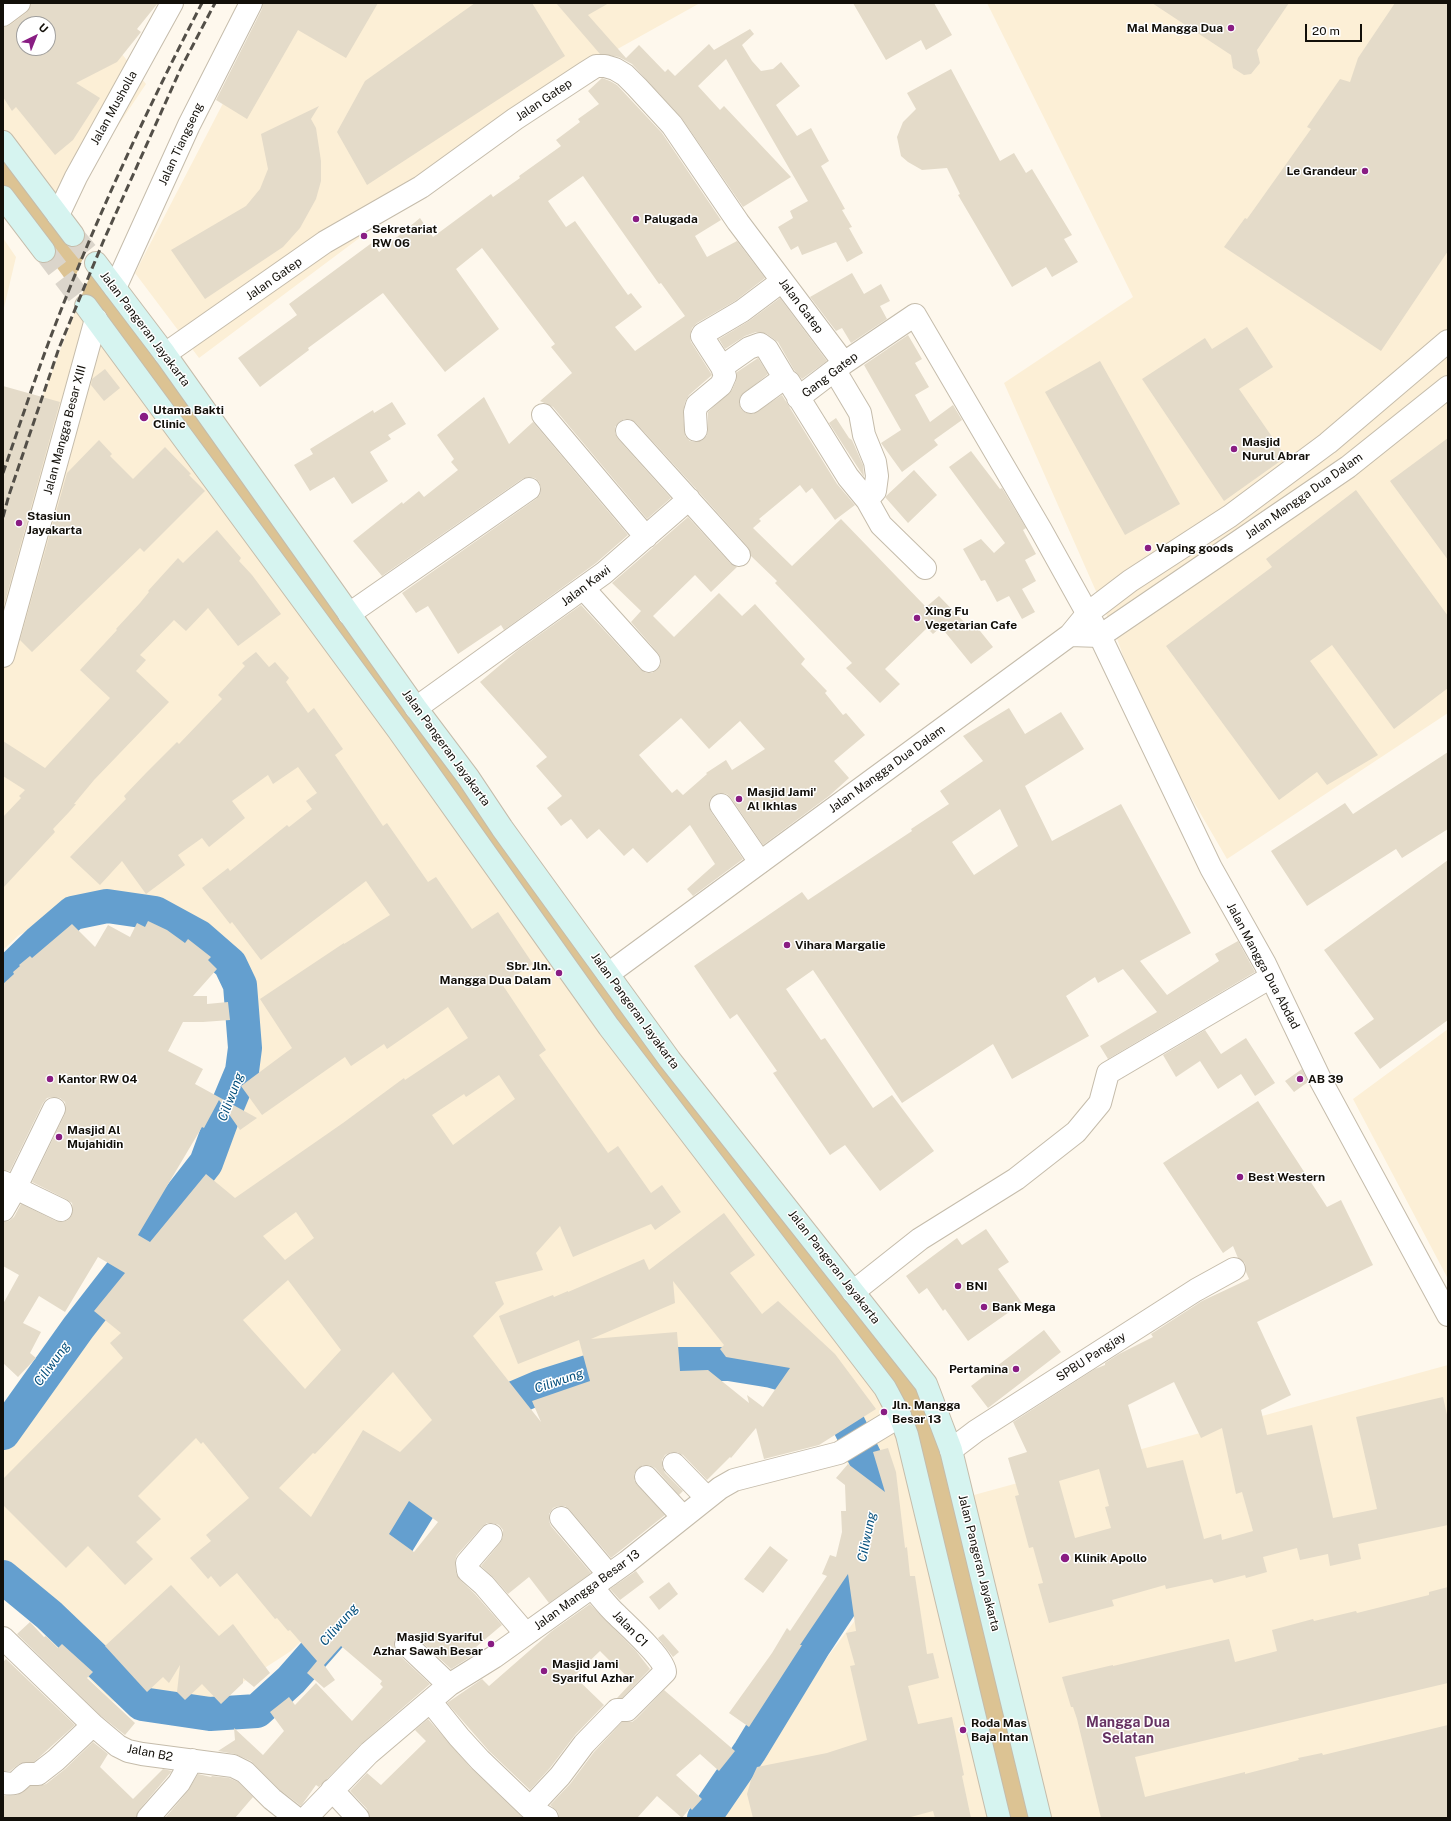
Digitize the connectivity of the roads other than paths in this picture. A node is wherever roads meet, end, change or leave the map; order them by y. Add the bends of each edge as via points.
1 (19, 3) edge
2 (172, 3) edge
3 (251, 3) edge
4 (3, 15) edge
5 (3, 142) edge
6 (3, 197) edge
7 (58, 215) junction
8 (73, 235) tunnel mouth
9 (44, 251) tunnel mouth
10 (96, 263) tunnel mouth
11 (782, 281) junction
12 (116, 288) junction
13 (91, 313) joint
14 (915, 315) joint
15 (1448, 341) edge
16 (165, 354) junction
17 (722, 367) junction
18 (840, 367) junction
19 (785, 379) junction
20 (1448, 387) edge
21 (798, 398) junction
22 (751, 402) dead end
23 (543, 415) dead end
24 (696, 430) dead end
25 (627, 431) dead end
26 (529, 489) dead end
27 (689, 499) junction
28 (867, 500) junction
29 (646, 537) junction
30 (739, 555) dead end
31 (925, 568) dead end
32 (584, 589) junction
33 (1088, 613) junction
34 (349, 614) junction
35 (1070, 635) junction
36 (1100, 636) junction
37 (3, 656) edge
38 (649, 661) dead end
39 (416, 708) junction
40 (468, 777) junction
41 (444, 794) junction
42 (721, 805) dead end
43 (503, 829) junction
44 (480, 845) junction
45 (760, 862) junction
46 (608, 974) junction
47 (1271, 977) junction
48 (54, 1109) dead end
49 (9, 1186) edge
50 (3, 1210) edge
51 (61, 1210) dead end
52 (1234, 1269) dead end
53 (853, 1292) junction
54 (1448, 1315) edge
55 (900, 1416) junction
56 (951, 1450) junction
57 (674, 1464) dead end
58 (646, 1477) dead end
59 (707, 1498) junction
60 (561, 1518) dead end
61 (683, 1518) junction
62 (491, 1535) dead end
63 (601, 1581) junction
64 (526, 1634) junction
65 (3, 1638) edge
66 (406, 1644) dead end
67 (450, 1685) junction
68 (430, 1701) junction
69 (93, 1725) junction
70 (192, 1760) junction
71 (3, 1783) edge
72 (332, 1790) junction
73 (539, 1813) edge
74 (148, 1818) edge
75 (296, 1818) edge
76 (306, 1818) edge
77 (358, 1818) edge
78 (999, 1818) edge
79 (1040, 1818) edge

1 - 4 street
2 - 7 street, Jalan Musholla via 76,177
3 - 12 street, Jalan Tiangseng via 189,125
5 - 7 main road
6 - 9 main road
7 - 8 main road
10 - 12 main road, Jalan Pangeran Jayakarta
11 - 16 street, Jalan Gatep via 672,125 625,75 615,69 596,66 515,119 421,187 325,242
11 - 17 street via 742,311 703,334
11 - 18 street, Jalan Gatep
12 - 16 main road, Jalan Pangeran Jayakarta
13 - 37 street, Jalan Mangga Besar XIII
13 - 41 main road
14 - 18 street, Gang Gatep
14 - 33 street, Jalan Mangga Dua Abdad
15 - 33 street, Jalan Mangga Dua Dalam via 1328,443 1230,516 1130,581
16 - 34 main road, Jalan Pangeran Jayakarta
17 - 19 street via 749,348 760,344 767,349
17 - 24 street via 725,376 721,385 698,405 695,412
18 - 21 street, Gang Gatep
18 - 28 street, Jalan Gatep via 860,413 864,436 875,462 876,491
19 - 21 street, Gang Gatep
19 - 22 street, Gang Gatep
20 - 36 street, Jalan Mangga Dua Dalam via 1348,467
21 - 28 street via 848,477
23 - 29 street
25 - 27 street
26 - 34 street
27 - 29 street, Jalan Kawi
27 - 30 street
28 - 31 street via 881,525
29 - 32 street, Jalan Kawi
32 - 38 street
32 - 39 street, Jalan Kawi
33 - 35 street, Jalan Mangga Dua Dalam
33 - 36 street, Jalan Mangga Dua Abdad
34 - 39 main road, Jalan Pangeran Jayakarta
35 - 36 street
35 - 45 street, Jalan Mangga Dua Dalam
36 - 47 street, Jalan Mangga Dua Abdad via 1211,868
39 - 40 main road, Jalan Pangeran Jayakarta
40 - 41 main road via 466,791 460,796 453,798
40 - 43 main road, Jalan Pangeran Jayakarta
41 - 44 main road
42 - 45 street
43 - 44 main road via 490,831
43 - 46 main road, Jalan Pangeran Jayakarta
44 - 55 main road via 647,1077 885,1388
45 - 46 street, Jalan Mangga Dua Dalam
46 - 53 main road, Jalan Pangeran Jayakarta via 670,1060
47 - 53 street via 1108,1073 1100,1103 1076,1132 1016,1179 920,1239
47 - 54 street, Jalan Mangga Dua Abdad via 1321,1081
48 - 49 street
49 - 50 street
49 - 51 street
52 - 56 street, SPBU Pangjay via 1196,1290 983,1426
53 - 56 main road, Jalan Pangeran Jayakarta via 926,1384
55 - 59 street, Jalan Mangga Besar 13 via 839,1453 734,1480
55 - 78 main road via 907,1435
56 - 79 main road, Jalan Pangeran Jayakarta
57 - 59 street
58 - 61 street
59 - 61 street, Jalan Mangga Besar 13
60 - 63 street, Jalan C1
61 - 63 street, Jalan Mangga Besar 13
62 - 64 street via 466,1566
63 - 64 street, Jalan Mangga Besar 13
63 - 73 street, Jalan C1 via 616,1615 664,1664 666,1672 627,1710 617,1710 584,1744 560,1776
64 - 67 street, Jalan Mangga Besar 13
65 - 69 street, Jalan B2
66 - 67 street
67 - 68 street, Jalan Mangga Besar 13
68 - 72 street, Jalan Mangga Besar 13 via 369,1753
68 - 73 street via 480,1760
69 - 70 street, Jalan B2 via 128,1751
69 - 71 street via 38,1774 26,1774 14,1785
70 - 74 street via 179,1783
70 - 75 street, Jalan B2 via 233,1766 245,1772
72 - 76 street, Jalan Mangga Besar 13
72 - 77 street

